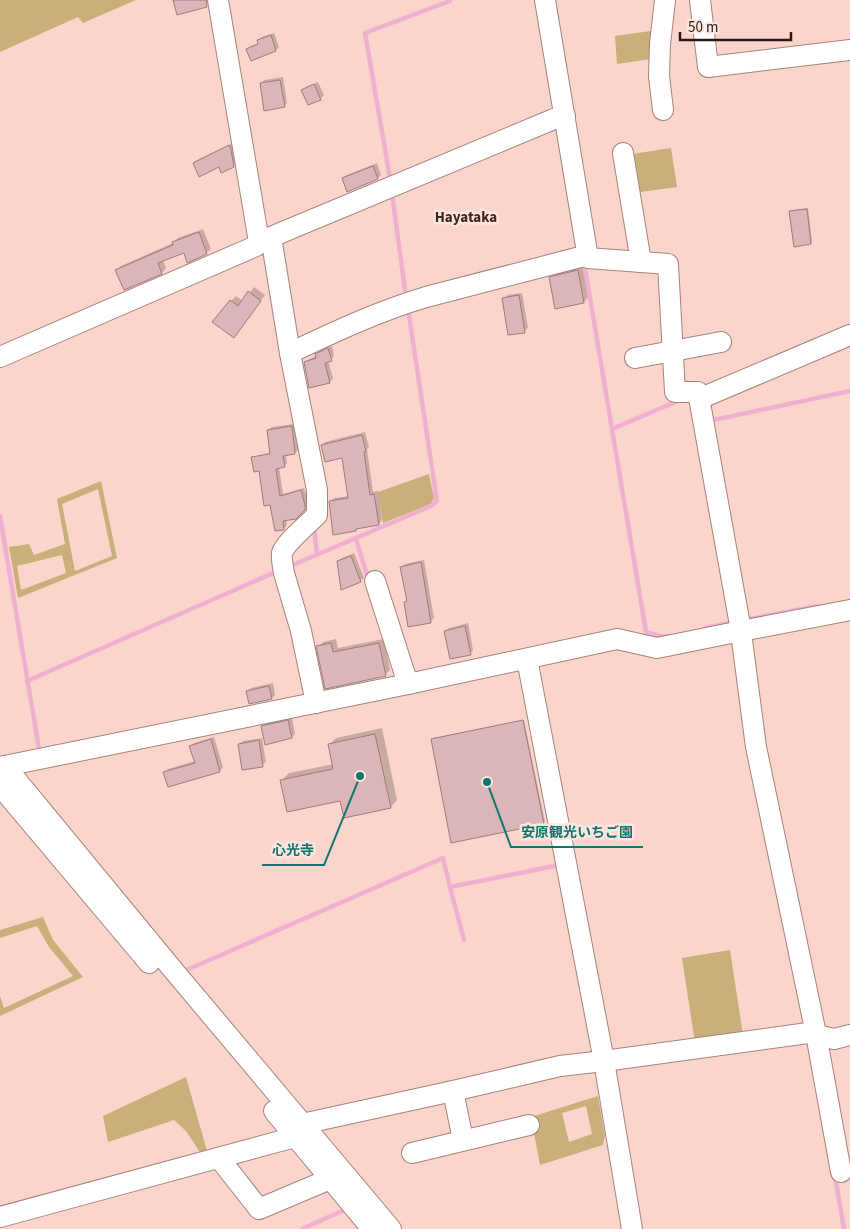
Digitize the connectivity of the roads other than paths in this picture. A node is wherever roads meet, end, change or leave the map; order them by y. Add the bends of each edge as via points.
1 (218, 0) edge
2 (545, 0) edge
3 (665, 0) edge
4 (700, 0) edge
5 (850, 50) edge
6 (663, 110) dead end
7 (560, 117) junction
8 (623, 153) dead end
9 (265, 240) junction
10 (584, 256) junction
11 (641, 262) junction
12 (850, 335) edge
13 (721, 342) dead end
14 (673, 351) junction
15 (290, 353) junction
16 (0, 357) edge
17 (635, 358) dead end
18 (699, 399) junction
19 (375, 581) dead end
20 (850, 610) edge
21 (740, 624) junction
22 (528, 664) junction
23 (408, 684) junction
24 (316, 703) junction
25 (2, 766) edge
26 (0, 786) edge
27 (812, 1034) junction
28 (850, 1036) edge
29 (599, 1062) junction
30 (453, 1091) junction
31 (529, 1125) dead end
32 (297, 1127) junction
33 (463, 1140) junction
34 (412, 1153) dead end
35 (219, 1158) junction
36 (841, 1172) dead end
37 (330, 1179) junction
38 (0, 1217) edge
39 (372, 1229) edge
40 (391, 1229) edge
41 (632, 1229) edge

1 - 9 street
2 - 7 street
3 - 6 street via 659,68
4 - 5 street via 708,67
7 - 9 street
7 - 10 street
8 - 11 street
9 - 15 street
9 - 16 street
10 - 11 street
10 - 15 street via 407,303
11 - 14 street via 668,264
12 - 18 street
13 - 14 street
14 - 17 street
14 - 18 street via 675,392 698,392
15 - 24 street via 317,490 318,515 285,546 282,554
18 - 21 street
19 - 23 street
20 - 21 street
21 - 22 street via 658,648 617,639
21 - 27 street via 756,747
22 - 23 street
22 - 29 street
23 - 24 street
24 - 25 street
25 - 32 street via 176,974
26 - 32 street
27 - 28 street via 834,1039
27 - 29 street
27 - 36 street
29 - 30 street via 560,1066
29 - 41 street
30 - 32 street
30 - 33 street
31 - 33 street
32 - 35 street
32 - 37 street
32 - 40 street
33 - 34 street
35 - 37 street via 259,1209
35 - 38 street
37 - 39 street

